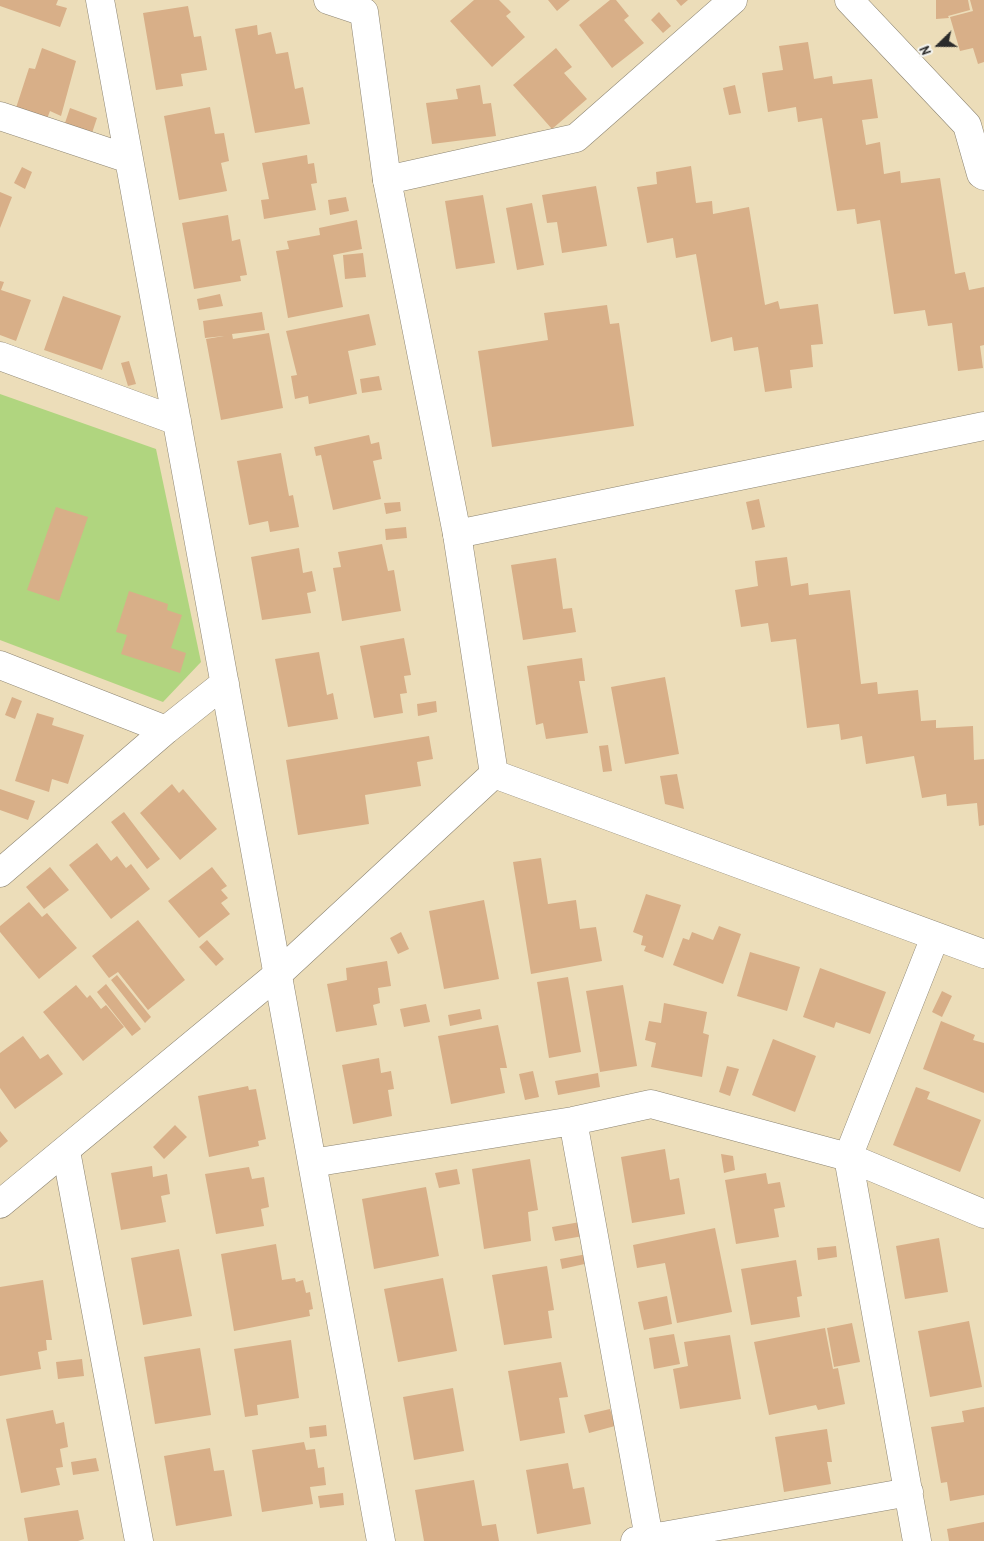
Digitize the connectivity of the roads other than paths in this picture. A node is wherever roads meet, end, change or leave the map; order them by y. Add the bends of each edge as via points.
1 (100, 0) edge
2 (328, 0) edge
3 (733, 0) edge
4 (848, 0) edge
5 (372, 6) edge
6 (0, 116) edge
7 (129, 159) junction
8 (984, 176) edge
9 (387, 180) junction
10 (0, 356) edge
11 (177, 421) junction
12 (984, 426) edge
13 (456, 534) junction
14 (0, 665) edge
15 (225, 683) junction
16 (166, 730) junction
17 (494, 774) junction
18 (0, 873) edge
19 (935, 937) junction
20 (984, 954) edge
21 (278, 974) junction
22 (574, 1121) junction
23 (66, 1151) junction
24 (848, 1157) junction
25 (312, 1163) junction
26 (0, 1204) edge
27 (984, 1214) edge
28 (909, 1492) junction
29 (642, 1540) edge
30 (140, 1541) edge
31 (381, 1541) edge
32 (917, 1541) edge

1 - 7 street
2 - 5 street
3 - 9 street via 576,138
4 - 8 street via 967,126
5 - 9 street
6 - 7 street
7 - 11 street
9 - 13 street
10 - 11 street
11 - 15 street
12 - 13 street
13 - 17 street
14 - 16 street
15 - 16 street
15 - 21 street
16 - 18 street
17 - 19 street
17 - 21 street
19 - 20 street
19 - 24 street
21 - 23 street
21 - 25 street
22 - 24 street via 651,1104
22 - 25 street
22 - 29 street
23 - 26 street
23 - 30 street
24 - 27 street
24 - 28 street
25 - 31 street
28 - 29 street
28 - 32 street

